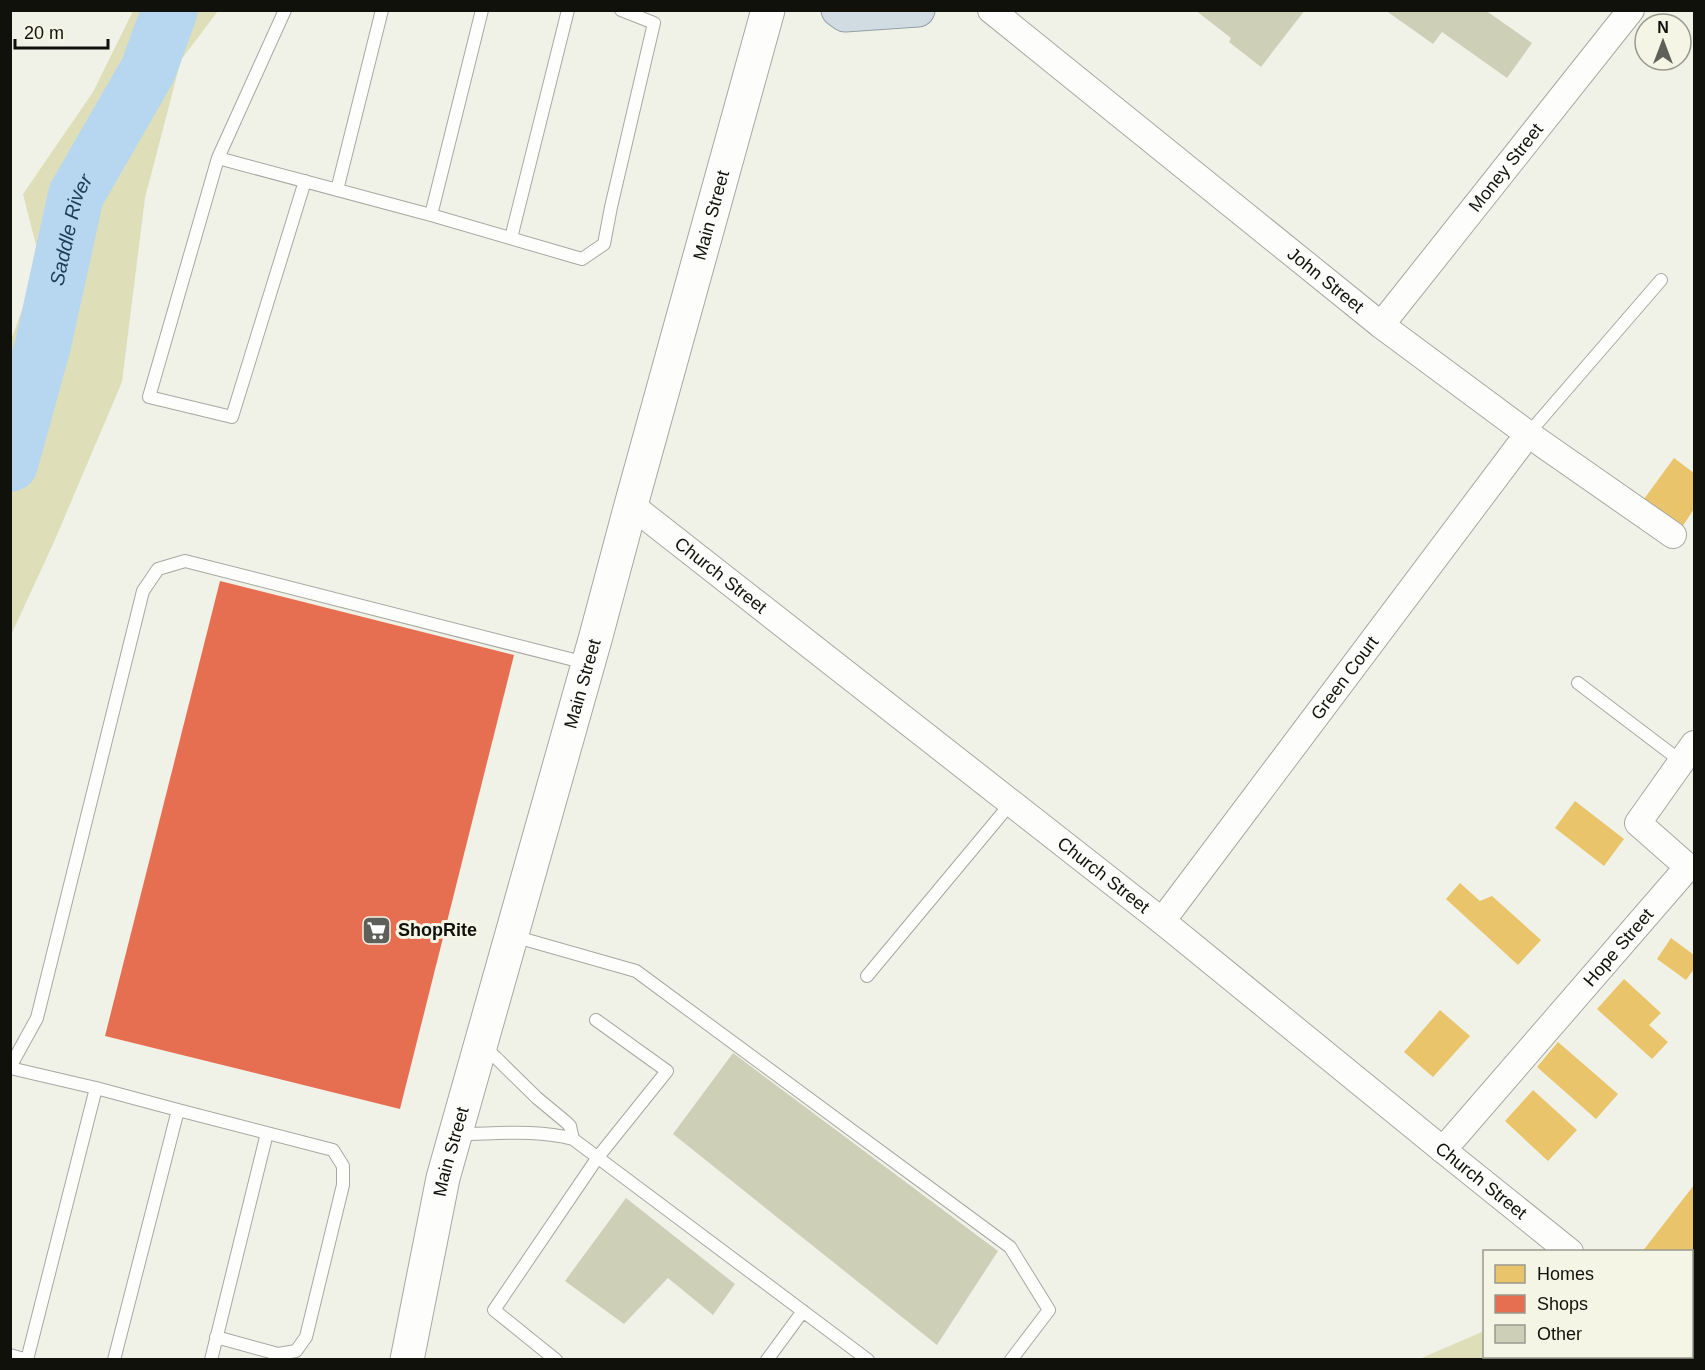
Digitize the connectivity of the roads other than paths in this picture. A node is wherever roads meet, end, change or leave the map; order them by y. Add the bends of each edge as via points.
1 (285, 10) edge
2 (382, 10) edge
3 (482, 10) edge
4 (568, 10) edge
5 (621, 10) edge
6 (768, 10) edge
7 (838, 10) edge
8 (918, 10) edge
9 (991, 10) edge
10 (1631, 10) edge
11 (218, 158) junction
12 (305, 181) junction
13 (337, 190) junction
14 (431, 215) junction
15 (511, 238) junction
16 (1661, 280) dead end
17 (1381, 325) junction
18 (1528, 434) junction
19 (631, 505) junction
20 (1673, 535) dead end
21 (588, 664) junction
22 (1578, 683) dead end
23 (1688, 753) edge
24 (1011, 803) junction
25 (1162, 921) junction
26 (511, 935) junction
27 (867, 976) dead end
28 (596, 1020) dead end
29 (481, 1043) junction
30 (10, 1068) edge
31 (96, 1088) junction
32 (178, 1110) junction
33 (267, 1133) junction
34 (455, 1134) junction
35 (573, 1139) junction
36 (1443, 1150) junction
37 (598, 1157) junction
38 (1569, 1250) edge
39 (803, 1311) junction
40 (216, 1337) junction
41 (10, 1355) edge
42 (114, 1359) edge
43 (211, 1359) edge
44 (407, 1359) edge
45 (556, 1359) edge
46 (767, 1359) edge
47 (868, 1359) edge
48 (1011, 1359) edge

1 - 11 lane
2 - 13 lane
3 - 14 lane
4 - 15 lane
5 - 15 lane via 654,23 604,244 582,259
6 - 19 main road, Main Street
7 - 8 highway via 845,15
9 - 17 street, John Street
10 - 17 street, Money Street
11 - 12 lane
11 - 12 lane via 149,397 232,417
12 - 13 lane
13 - 14 lane
14 - 15 lane
16 - 18 lane
17 - 18 street, John Street
18 - 20 street, John Street
18 - 25 street, Green Court
19 - 21 main road, Main Street
19 - 24 street, Church Street
21 - 26 main road, Main Street
21 - 30 lane via 185,561 158,569 143,591 37,1018
22 - 23 lane
23 - 36 street, Hope Street via 1638,823 1688,867
24 - 25 street, Church Street
24 - 27 lane
25 - 36 street, Church Street
26 - 29 main road, Main Street
26 - 48 lane via 636,971 1010,1247 1049,1310
28 - 37 lane via 667,1071
29 - 34 main road, Main Street
29 - 35 lane via 570,1126
30 - 31 lane
31 - 32 lane
31 - 41 lane via 27,1359
32 - 33 lane
32 - 42 lane
33 - 40 lane
33 - 40 lane via 333,1150 343,1166 343,1185 306,1337 296,1351 278,1354
34 - 35 lane via 544,1134
34 - 44 main road, Main Street
35 - 37 lane
36 - 38 street, Church Street
37 - 39 lane
37 - 45 lane via 494,1310
39 - 46 lane
39 - 47 lane
40 - 43 lane

